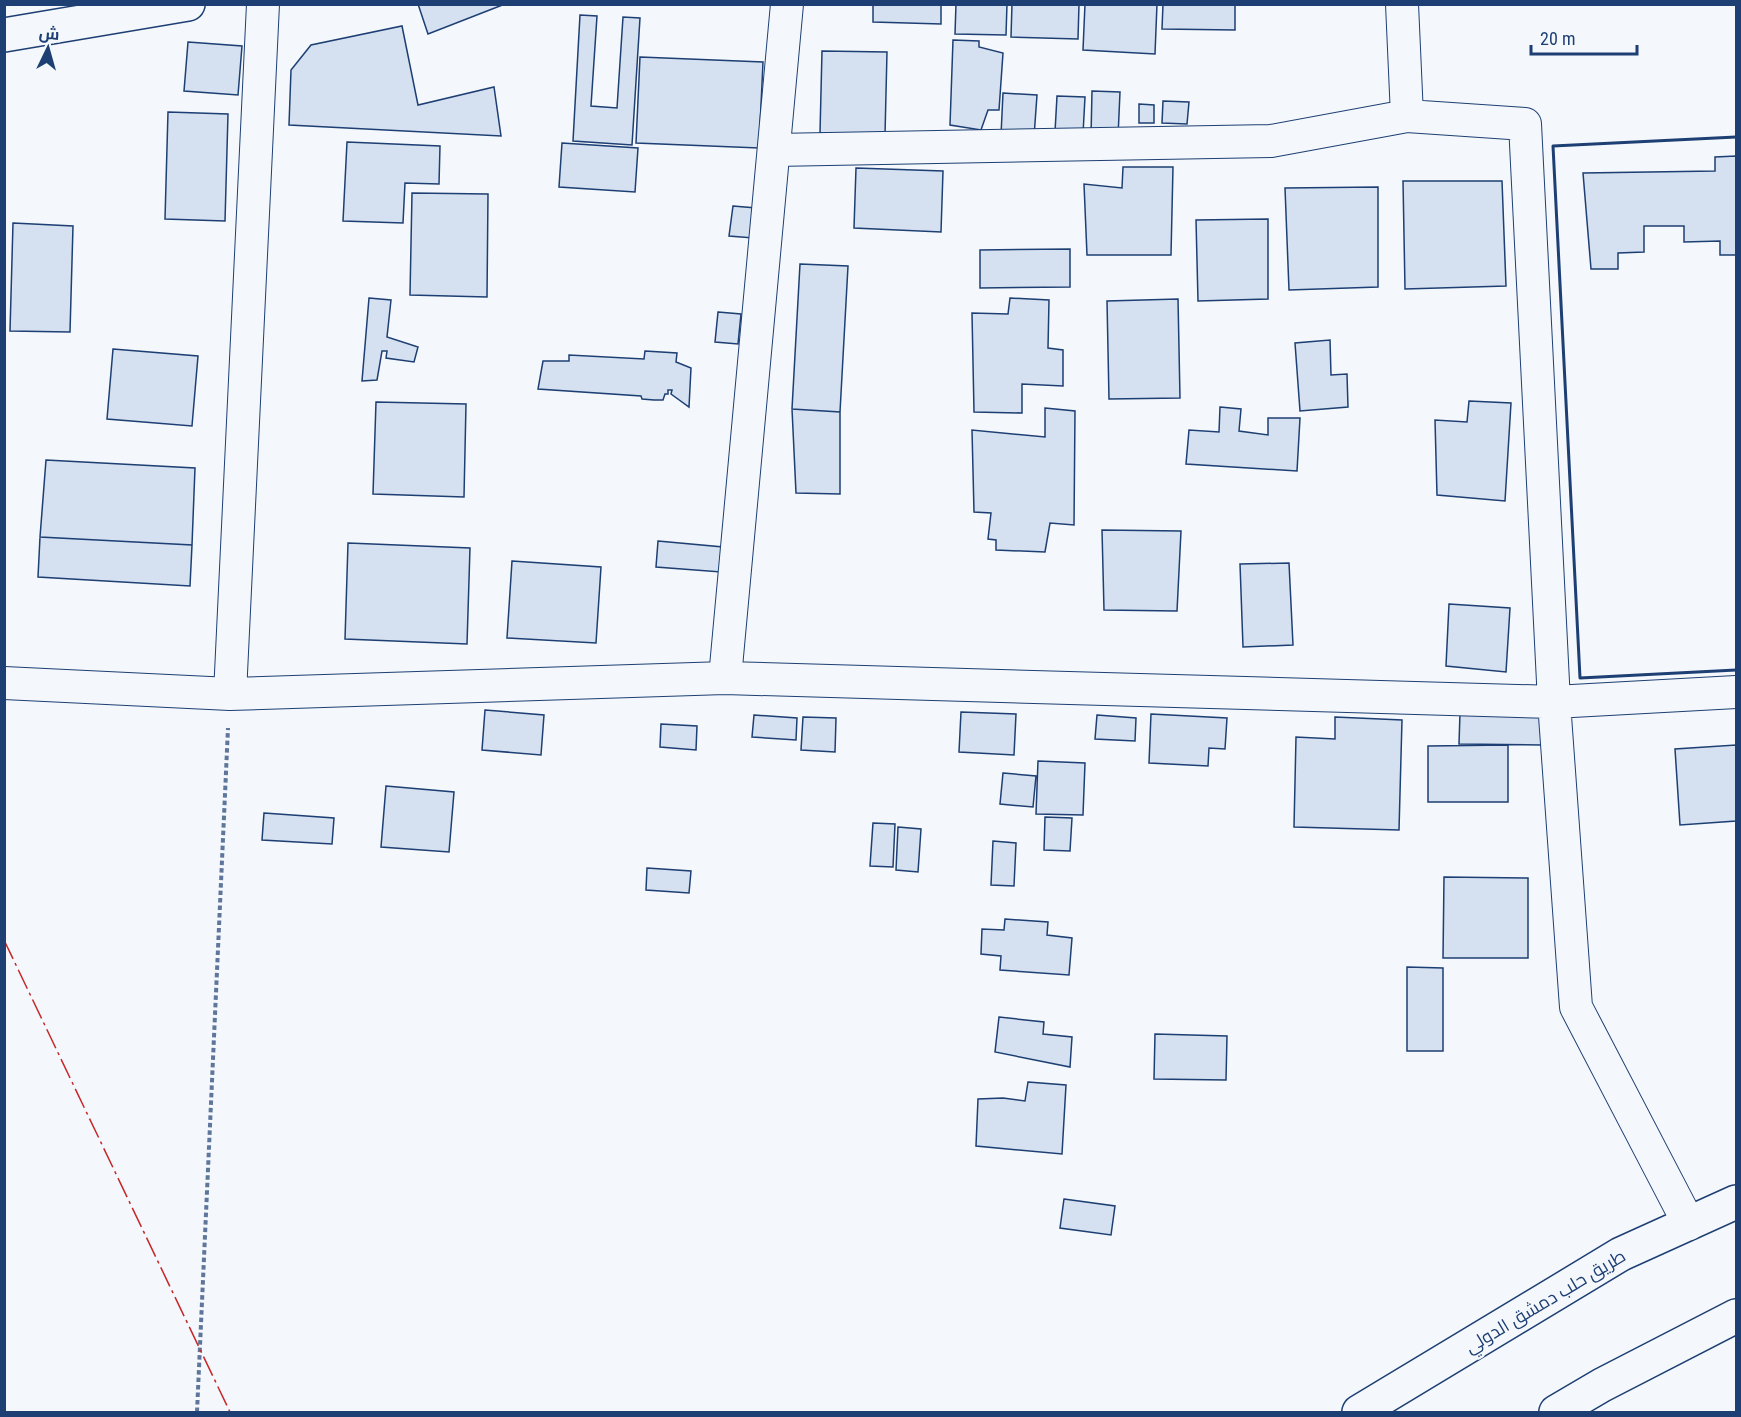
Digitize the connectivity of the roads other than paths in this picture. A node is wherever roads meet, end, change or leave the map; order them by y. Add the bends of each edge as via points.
1 (188, 4) edge
2 (263, 4) edge
3 (787, 4) edge
4 (1402, 4) edge
5 (4, 35) edge
6 (1407, 116) junction
7 (774, 150) junction
8 (724, 678) junction
9 (4, 683) edge
10 (1737, 692) edge
11 (230, 694) junction
12 (1554, 702) junction
13 (1737, 1202) edge
14 (1689, 1224) junction
15 (1737, 1316) edge
16 (1359, 1413) edge
17 (1556, 1413) edge

1 - 5 highway
2 - 11 street
3 - 7 street
4 - 6 street
6 - 7 street via 1271,141
6 - 12 street via 1526,124
7 - 8 street
8 - 11 street
8 - 12 street
9 - 11 street
10 - 12 street
12 - 14 street via 1576,1007
13 - 14 highway, طريق حلب دمشق الدولي
14 - 16 highway, طريق حلب دمشق الدولي via 1621,1254
15 - 17 highway

